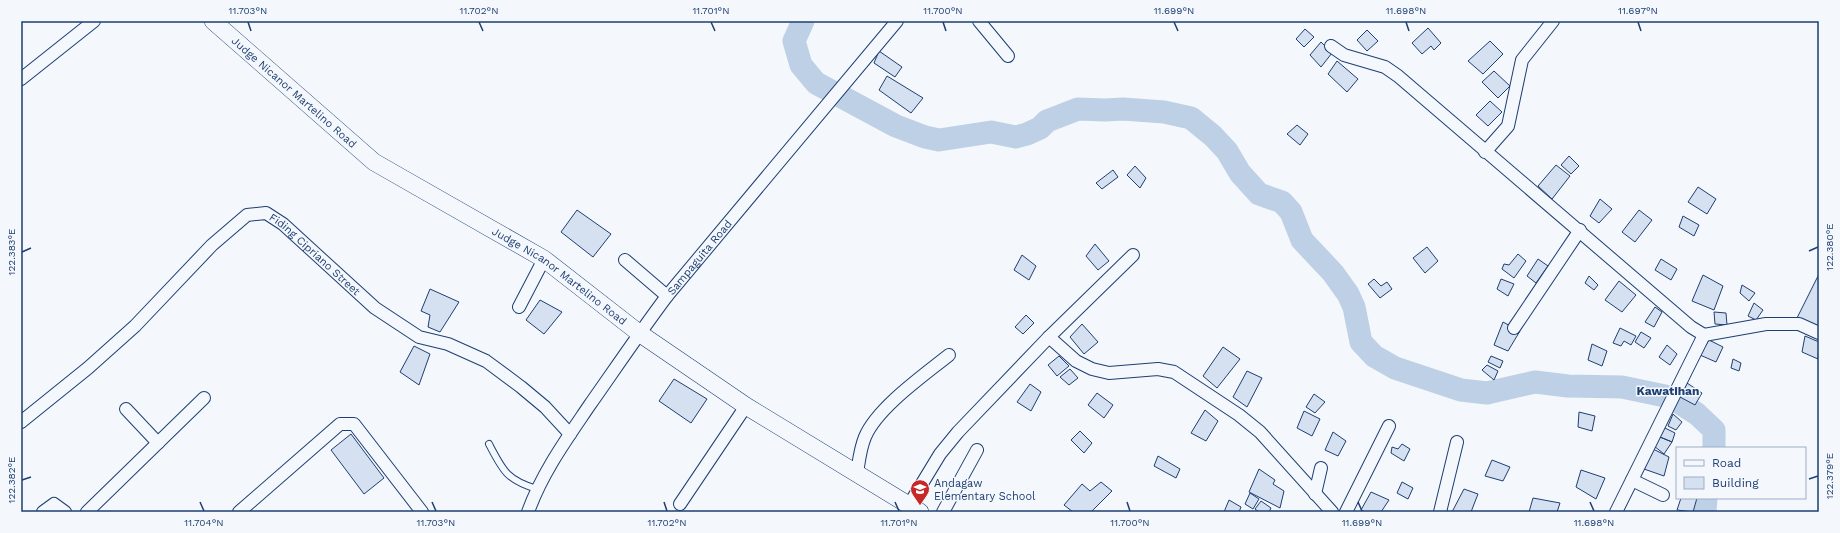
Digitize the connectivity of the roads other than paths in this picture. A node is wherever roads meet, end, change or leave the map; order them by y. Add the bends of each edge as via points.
1 (94, 21) edge
2 (213, 21) edge
3 (897, 21) edge
4 (979, 21) edge
5 (1553, 21) edge
6 (1331, 46) dead end
7 (1008, 56) dead end
8 (21, 79) edge
9 (1486, 152) junction
10 (1580, 230) junction
11 (1133, 255) dead end
12 (544, 259) junction
13 (625, 260) dead end
14 (667, 296) junction
15 (519, 307) dead end
16 (1514, 328) dead end
17 (639, 333) junction
18 (1819, 333) edge
19 (1704, 336) junction
20 (1049, 337) junction
21 (949, 354) dead end
22 (204, 398) dead end
23 (746, 406) junction
24 (126, 409) dead end
25 (21, 422) edge
26 (1389, 426) dead end
27 (570, 434) junction
28 (1457, 442) dead end
29 (158, 443) junction
30 (489, 444) dead end
31 (977, 450) dead end
32 (1321, 468) dead end
33 (857, 473) junction
34 (1632, 480) junction
35 (537, 489) junction
36 (1315, 494) junction
37 (1664, 495) dead end
38 (680, 504) dead end
39 (915, 508) edge
40 (43, 512) edge
41 (65, 512) edge
42 (87, 512) edge
43 (238, 512) edge
44 (422, 512) edge
45 (528, 512) edge
46 (943, 512) edge
47 (1332, 512) edge
48 (1346, 512) edge
49 (1440, 512) edge
50 (1616, 512) edge

1 - 8 street
2 - 12 street, Judge Nicanor Martelino Road via 374,162
3 - 14 street, Sampaguita Road
4 - 7 street
5 - 9 street via 1522,60 1508,126
6 - 9 street via 1344,55 1385,67
9 - 10 street
10 - 16 street
10 - 19 street
11 - 20 street
12 - 15 street
12 - 17 street, Judge Nicanor Martelino Road
13 - 14 street
14 - 17 street, Sampaguita Road
17 - 23 street, Judge Nicanor Martelino Road
17 - 27 street, Sampaguita Road
18 - 19 street via 1799,324 1766,324
19 - 34 street
20 - 36 street via 1076,361 1092,370 1109,374 1158,369 1174,372 1240,414 1260,432
20 - 39 street via 940,454
21 - 33 street via 875,420 865,437
22 - 29 street
23 - 33 street, Judge Nicanor Martelino Road
23 - 38 street
24 - 29 street
25 - 27 street, Fiding Cipriano Street via 135,326 212,245 247,215 266,213 283,224 375,308 419,337 448,344 486,361 545,407
26 - 48 street
27 - 35 street, Sampaguita Road
28 - 49 street
29 - 42 street
30 - 35 lane via 508,475 519,484
31 - 46 street
32 - 36 street
33 - 39 street, Judge Nicanor Martelino Road
34 - 37 street
34 - 50 street
35 - 45 street, Sampaguita Road
36 - 47 street
40 - 41 street via 54,504
43 - 44 street via 340,424 354,424

